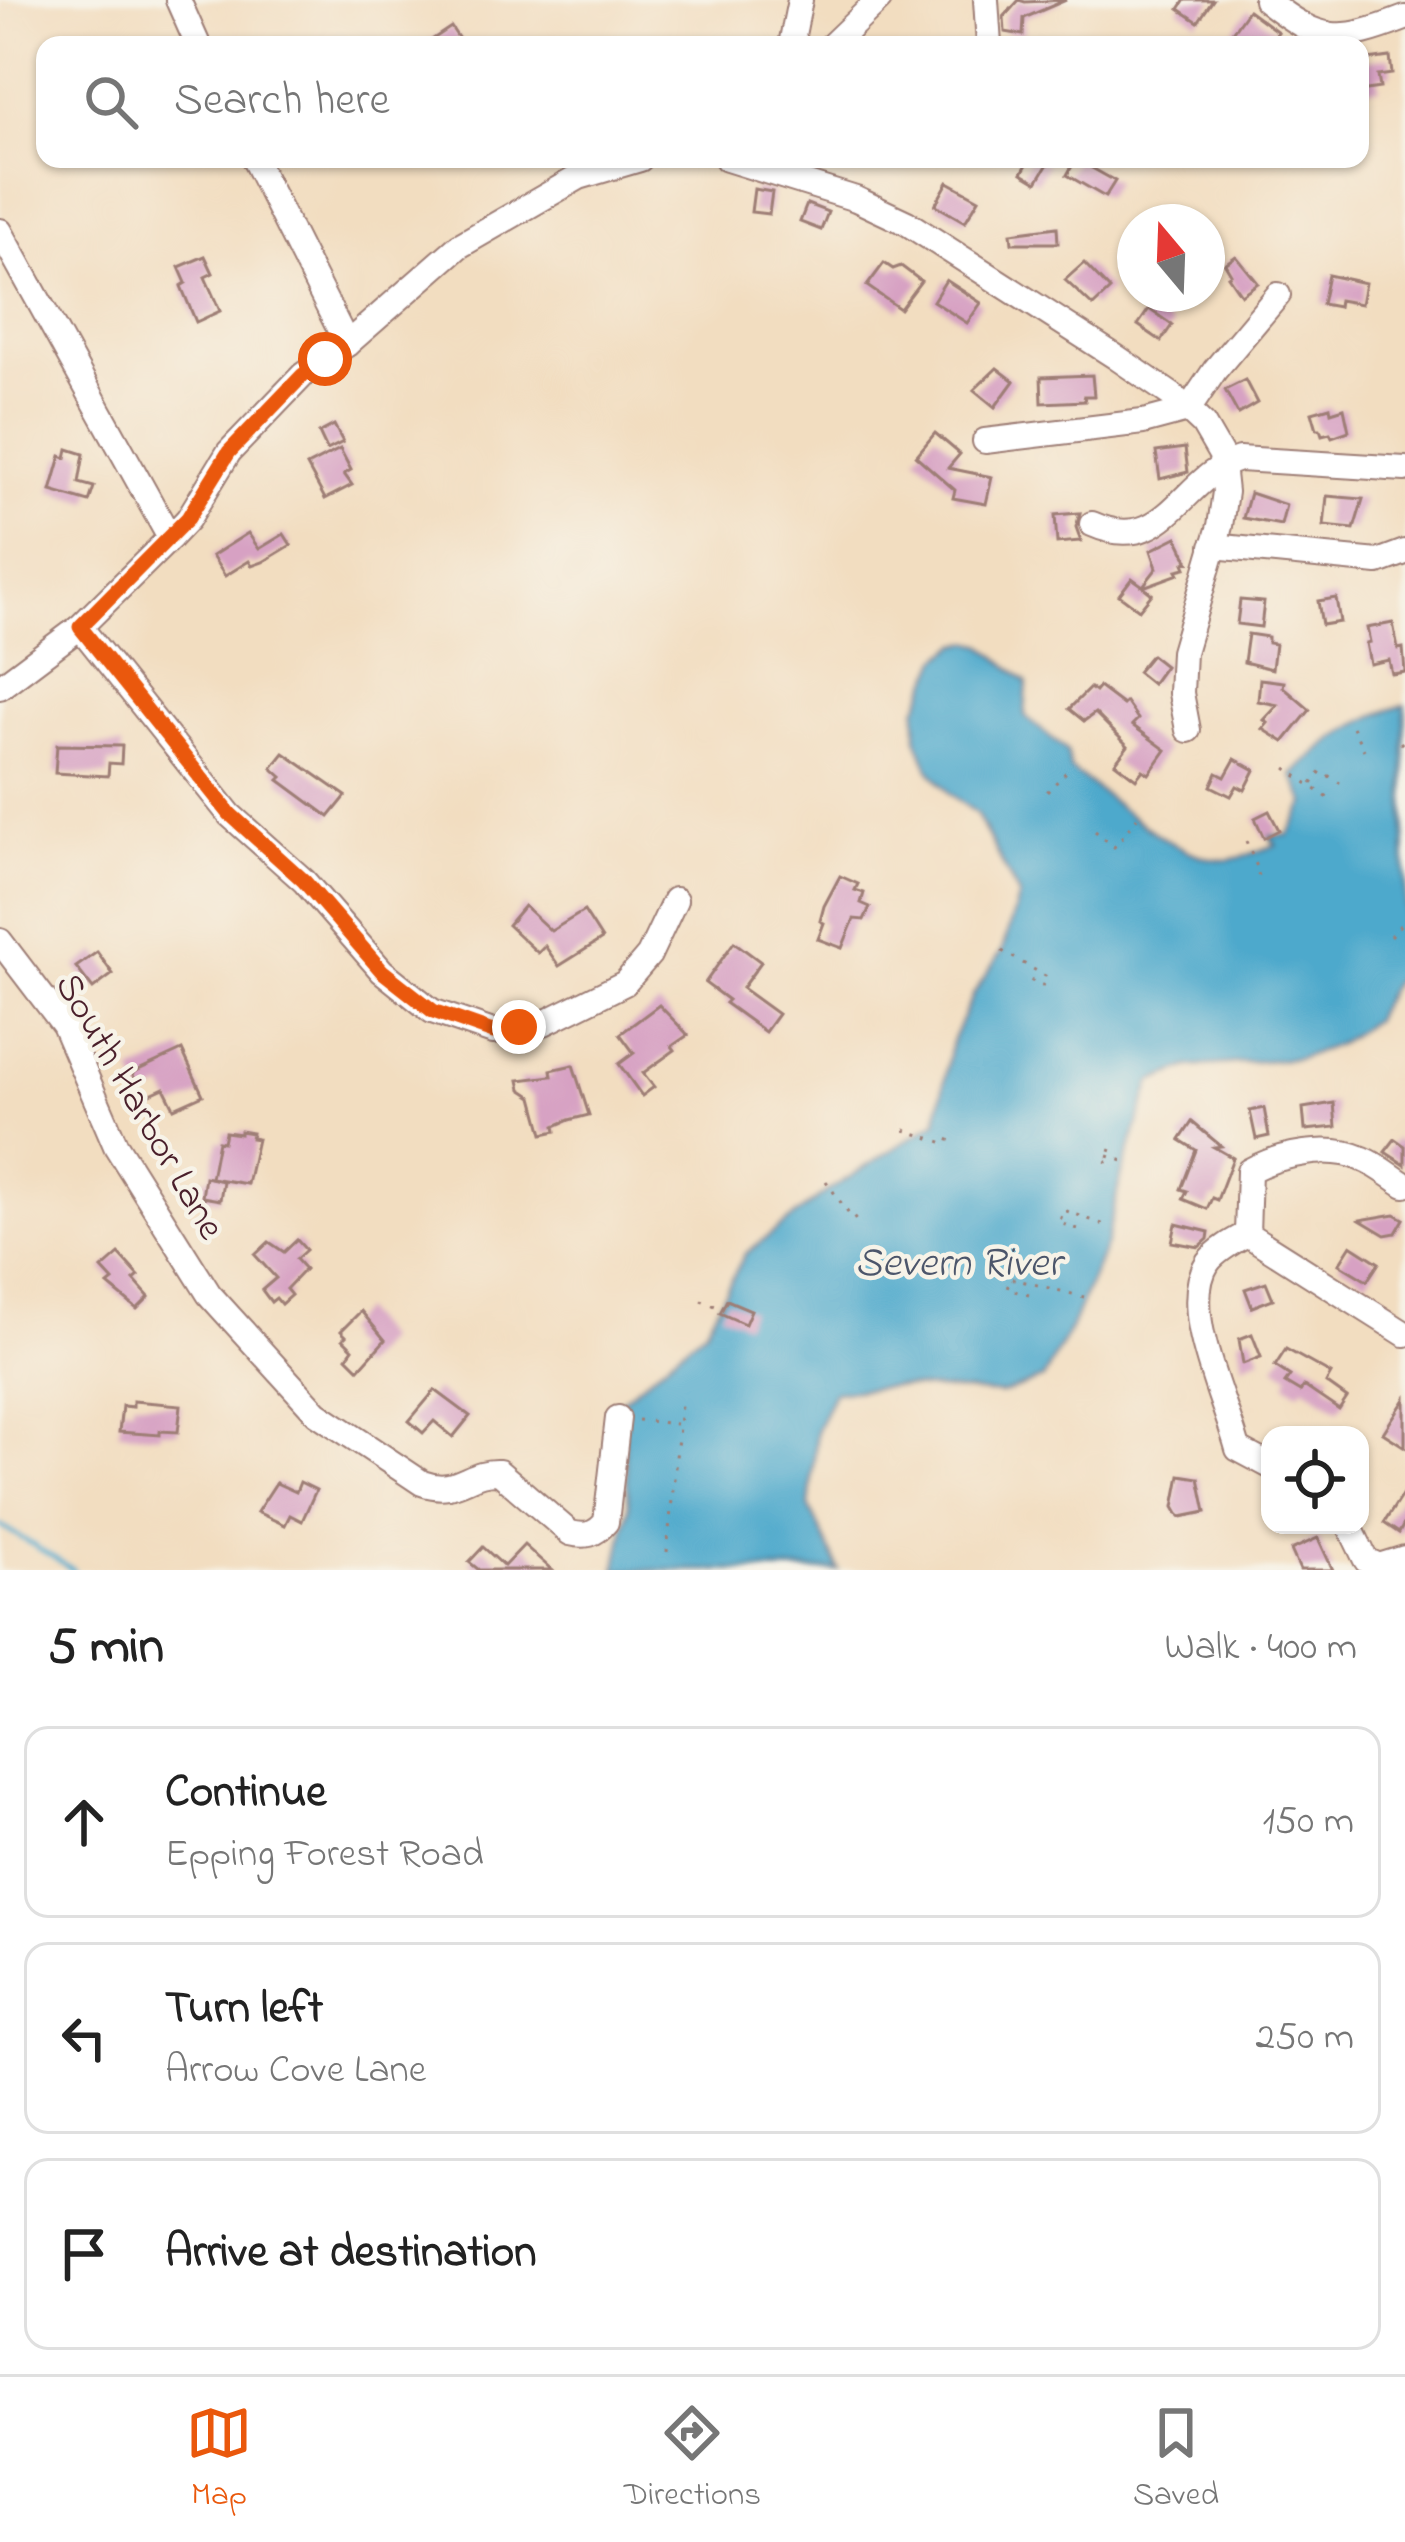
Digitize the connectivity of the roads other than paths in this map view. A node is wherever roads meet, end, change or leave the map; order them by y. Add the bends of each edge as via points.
1 (178, 0) edge
2 (800, 0) edge
3 (879, 0) edge
4 (986, 0) edge
5 (1267, 0) edge
6 (1405, 18) edge
7 (193, 36) edge
8 (793, 36) edge
9 (841, 36) edge
10 (988, 36) edge
11 (259, 168) edge
12 (578, 168) edge
13 (756, 168) edge
14 (0, 232) edge
15 (1278, 295) dead end
16 (347, 344) junction
17 (1188, 410) junction
18 (985, 440) dead end
19 (1224, 464) junction
20 (1405, 469) edge
21 (1092, 524) dead end
22 (170, 538) junction
23 (1213, 546) junction
24 (1405, 552) edge
25 (80, 627) junction
26 (0, 687) edge
27 (1188, 730) dead end
28 (675, 901) dead end
29 (0, 941) edge
30 (1405, 1185) edge
31 (1247, 1234) junction
32 (1405, 1334) edge
33 (618, 1418) road end
34 (1261, 1461) edge
35 (1353, 1534) edge
36 (1405, 1558) edge

1 - 7 street
2 - 8 street
3 - 9 street
4 - 10 street
5 - 6 street via 1316,34 1350,35
11 - 16 street
12 - 16 street via 460,246
13 - 17 street via 907,224
14 - 22 street
15 - 17 street
16 - 22 street via 303,375 229,452
17 - 18 street
17 - 19 street
19 - 20 street via 1255,457
19 - 21 street via 1146,528 1120,533
19 - 23 street
22 - 25 street
23 - 24 street via 1378,562
23 - 27 street via 1183,652
25 - 26 street
25 - 28 street via 230,814 304,881 382,971 433,1011 493,1032 544,1023 625,982 649,955
29 - 33 street, South Harbor Lane via 64,1025 117,1148 209,1294 316,1414 437,1489 499,1472 583,1536 606,1522
30 - 31 street via 1361,1157 1326,1152 1268,1160 1249,1172
31 - 32 street
31 - 34 street via 1209,1260 1197,1313 1238,1449
35 - 36 street via 1366,1560 1379,1566

